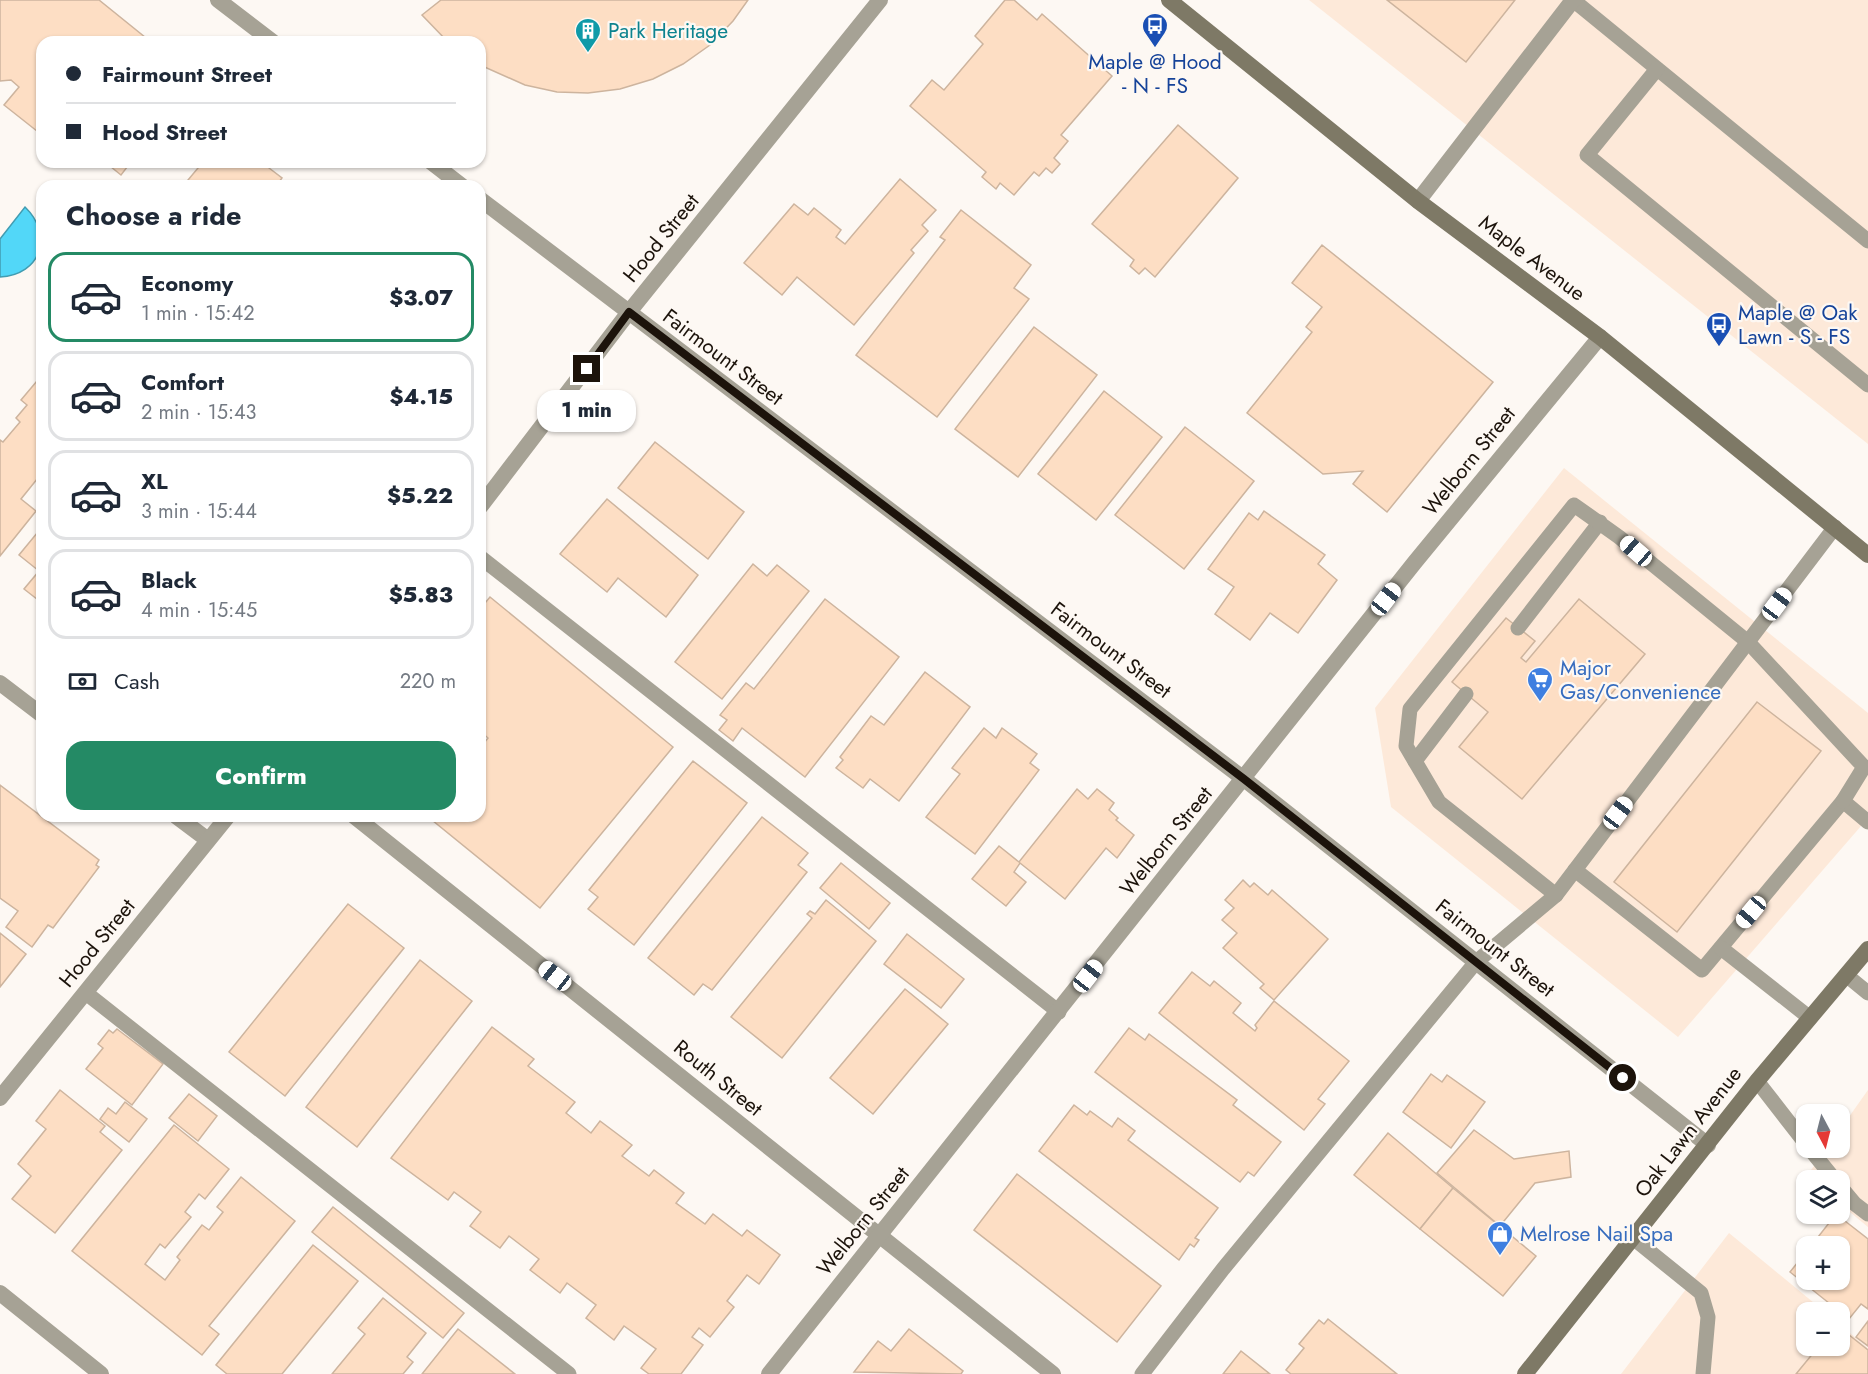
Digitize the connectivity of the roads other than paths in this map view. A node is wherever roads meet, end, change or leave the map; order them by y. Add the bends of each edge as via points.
1 (218, 0) edge
2 (880, 0) edge
3 (1169, 0) edge
4 (1573, 0) edge
5 (265, 36) edge
6 (1658, 69) junction
7 (439, 168) edge
8 (454, 180) edge
9 (1418, 201) junction
10 (486, 204) edge
11 (1868, 241) edge
12 (629, 312) junction
13 (1600, 337) junction
14 (1868, 385) edge
15 (486, 499) edge
16 (1600, 522) junction
17 (1835, 527) junction
18 (1868, 555) edge
19 (486, 561) edge
20 (1518, 627) dead end
21 (1748, 642) junction
22 (0, 683) edge
23 (1466, 694) dead end
24 (36, 710) edge
25 (1414, 761) junction
26 (1244, 779) junction
27 (1843, 801) junction
28 (184, 822) edge
29 (223, 822) edge
30 (362, 822) edge
31 (1868, 822) edge
32 (208, 840) junction
33 (1575, 870) junction
34 (1556, 895) junction
35 (1720, 948) junction
36 (1868, 949) edge
37 (1476, 962) junction
38 (1846, 975) junction
39 (86, 993) junction
40 (1868, 993) edge
41 (1059, 1012) junction
42 (1810, 1018) junction
43 (1757, 1081) junction
44 (0, 1098) edge
45 (1796, 1131) edge
46 (1708, 1145) junction
47 (1817, 1158) edge
48 (1827, 1170) edge
49 (1850, 1198) edge
50 (1868, 1214) edge
51 (880, 1236) junction
52 (1633, 1238) junction
53 (0, 1293) edge
54 (101, 1374) edge
55 (569, 1374) edge
56 (769, 1374) edge
57 (1053, 1374) edge
58 (1142, 1374) edge
59 (1525, 1374) edge
60 (1703, 1374) edge

1 - 5 street
2 - 12 street, Hood Street
3 - 9 main road, Maple Avenue
4 - 6 lane
4 - 9 street
6 - 11 lane
6 - 14 lane via 1587,155
7 - 8 street
9 - 13 main road, Maple Avenue
10 - 12 street, Fairmount Street
12 - 15 street, Hood Street
12 - 26 street, Fairmount Street
13 - 17 main road, Maple Avenue
13 - 26 street, Welborn Street
16 - 20 lane
16 - 21 lane
16 - 25 lane via 1574,505 1410,709 1406,746
17 - 18 main road, Maple Avenue
17 - 21 lane
19 - 41 lane
21 - 27 lane via 1864,767
21 - 33 lane
22 - 24 street
23 - 25 lane
25 - 34 lane via 1439,802
26 - 37 street, Fairmount Street
26 - 41 street, Welborn Street
27 - 31 lane
27 - 35 lane
28 - 32 street
29 - 32 street, Hood Street
30 - 51 street, Routh Street
32 - 39 street, Hood Street
33 - 34 lane
33 - 35 lane via 1702,970
34 - 37 lane
35 - 42 lane
36 - 38 main road, Oak Lawn Avenue
37 - 46 street, Fairmount Street
37 - 58 lane via 1223,1269
38 - 40 lane
38 - 42 main road, Oak Lawn Avenue
39 - 44 street, Hood Street
39 - 55 lane
41 - 51 street, Welborn Street
42 - 43 main road, Oak Lawn Avenue
43 - 45 lane
43 - 46 main road, Oak Lawn Avenue
46 - 52 main road, Oak Lawn Avenue
47 - 48 lane
49 - 50 lane
51 - 56 street, Welborn Street
51 - 57 street, Routh Street
52 - 59 main road, Oak Lawn Avenue
52 - 60 lane via 1701,1293 1708,1317
53 - 54 street

